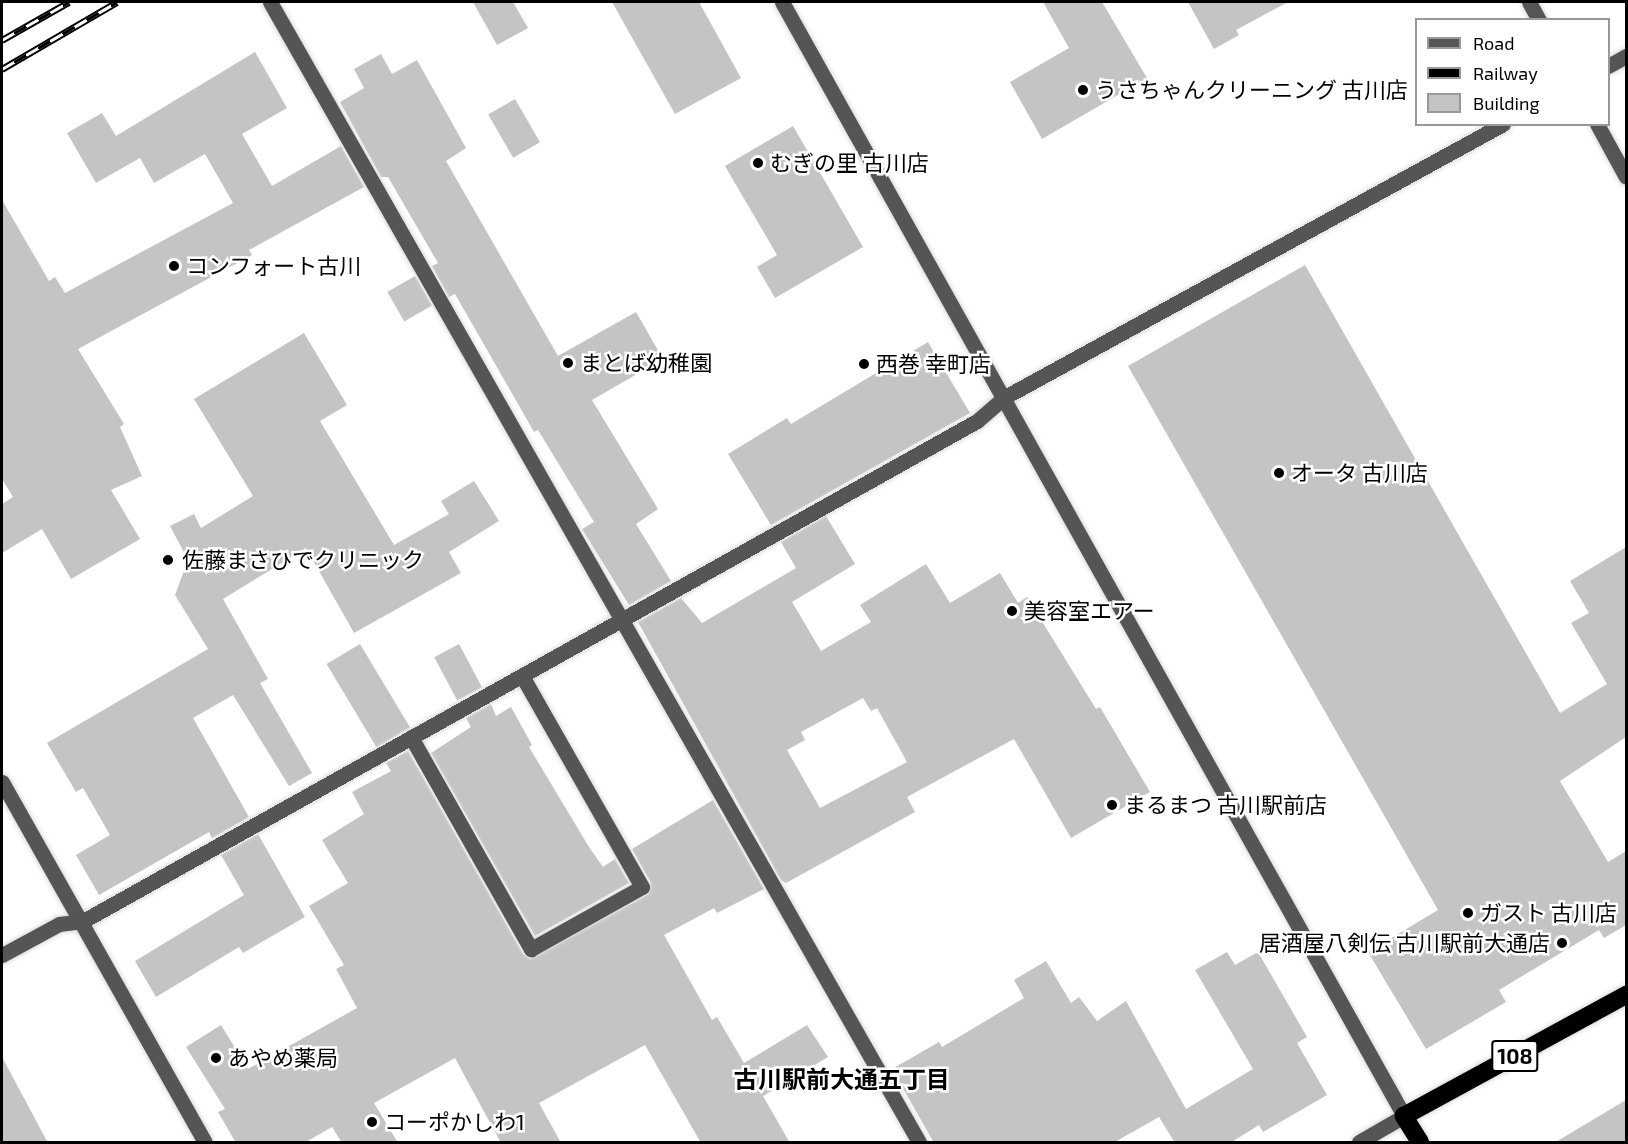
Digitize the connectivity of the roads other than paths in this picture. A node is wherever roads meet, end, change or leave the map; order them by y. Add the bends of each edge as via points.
1 (270, 2) edge
2 (782, 2) edge
3 (1529, 2) edge
4 (1538, 18) edge
5 (1626, 56) edge
6 (1610, 65) edge
7 (1499, 126) edge
8 (1598, 126) edge
9 (1626, 177) edge
10 (1003, 398) junction
11 (622, 620) junction
12 (522, 676) junction
13 (411, 737) junction
14 (2, 782) edge
15 (83, 921) junction
16 (2, 955) edge
17 (1626, 995) edge
18 (1404, 1116) junction
19 (205, 1143) edge
20 (919, 1143) edge
21 (1359, 1143) edge
22 (1420, 1143) edge

1 - 11 street
2 - 10 street
3 - 4 street
5 - 6 street
7 - 10 street
8 - 9 street
10 - 11 street via 976,422
10 - 18 street
11 - 12 street
11 - 20 street
12 - 13 street
12 - 13 street via 642,887 531,949
13 - 15 street
14 - 15 street
15 - 16 street via 59,924
15 - 19 street
17 - 18 highway, 108
18 - 21 street
18 - 22 highway

